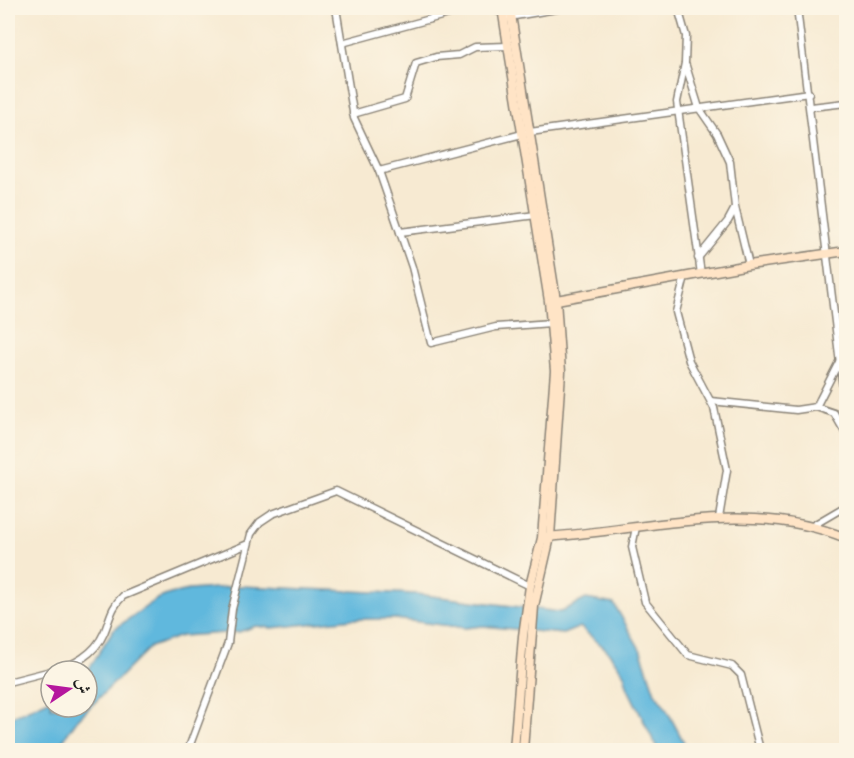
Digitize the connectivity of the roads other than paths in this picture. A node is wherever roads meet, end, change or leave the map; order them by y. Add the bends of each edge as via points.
1 (336, 8) edge
2 (471, 8) edge
3 (482, 8) edge
4 (562, 8) edge
5 (678, 8) edge
6 (797, 8) edge
7 (522, 11) edge
8 (506, 12) edge
9 (342, 43) junction
10 (508, 46) junction
11 (685, 63) junction
12 (809, 93) junction
13 (846, 103) edge
14 (811, 107) junction
15 (699, 108) junction
16 (678, 111) junction
17 (353, 114) junction
18 (526, 133) junction
19 (379, 171) junction
20 (735, 207) junction
21 (536, 215) junction
22 (400, 232) junction
23 (846, 251) edge
24 (829, 254) junction
25 (698, 258) junction
26 (749, 265) junction
27 (701, 274) junction
28 (685, 276) junction
29 (553, 300) junction
30 (551, 323) junction
31 (846, 339) edge
32 (839, 341) junction
33 (841, 359) junction
34 (711, 401) junction
35 (816, 407) junction
36 (846, 413) edge
37 (846, 434) edge
38 (846, 506) edge
39 (719, 518) junction
40 (812, 526) junction
41 (636, 527) junction
42 (546, 537) junction
43 (846, 538) edge
44 (248, 544) junction
45 (530, 586) junction
46 (530, 606) junction
47 (527, 636) junction
48 (79, 659) edge
49 (39, 674) edge
50 (8, 682) edge
51 (188, 750) edge
52 (514, 750) edge
53 (523, 750) edge
54 (760, 750) edge

1 - 9 street
2 - 9 street
3 - 8 street
4 - 7 street
5 - 11 street via 686,36
6 - 12 street
7 - 8 street
8 - 10 street
8 - 18 street
9 - 17 street
10 - 17 street via 475,47 459,55 416,63 405,99
10 - 18 street
11 - 15 street
11 - 16 street via 677,94
12 - 14 street
12 - 15 street
13 - 14 street
14 - 24 street
15 - 16 street
15 - 20 street via 730,162
16 - 18 street
16 - 25 street
17 - 19 street
18 - 19 street
18 - 21 street
18 - 29 street
19 - 22 street
20 - 25 street
20 - 26 street
21 - 22 street
21 - 29 street
22 - 30 street via 432,343 496,327
23 - 24 street
24 - 26 street
24 - 32 street
25 - 27 street
26 - 27 street
27 - 28 street
28 - 29 street
28 - 34 street via 676,312 689,361
29 - 30 street
29 - 42 street via 561,372
30 - 42 street via 555,371
31 - 32 street
32 - 33 street
33 - 35 street
33 - 36 street
34 - 35 street via 796,410
34 - 39 street via 727,470
35 - 37 street via 834,413
38 - 40 street
39 - 40 street via 770,519
39 - 41 street
40 - 43 street
41 - 42 street
41 - 54 street via 632,547 645,602 688,655 732,666 741,675
42 - 45 street
42 - 46 street
44 - 45 street via 260,522 272,514 336,491
44 - 48 street via 123,596 114,604 103,636
44 - 51 street via 228,643
45 - 46 street
46 - 47 street
47 - 52 street
47 - 53 street
49 - 50 street

